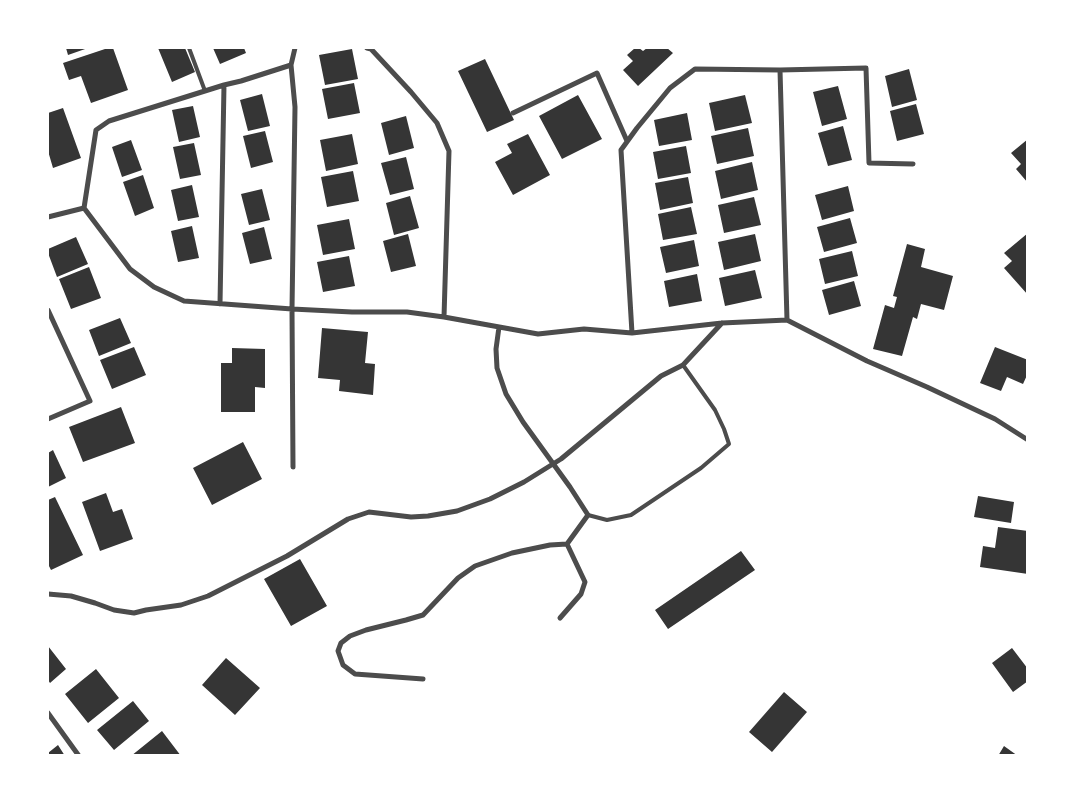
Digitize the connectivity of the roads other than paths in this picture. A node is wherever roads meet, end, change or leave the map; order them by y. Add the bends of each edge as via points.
1 (189, 48) edge
2 (295, 48) edge
3 (368, 48) edge
4 (291, 65) junction
5 (780, 70) junction
6 (224, 84) junction
7 (205, 91) junction
8 (513, 113) dead end
9 (627, 141) junction
10 (913, 164) dead end
11 (84, 208) junction
12 (48, 217) edge
13 (220, 304) junction
14 (292, 309) junction
15 (48, 310) edge
16 (444, 317) junction
17 (787, 320) junction
18 (722, 324) junction
19 (498, 327) junction
20 (632, 334) junction
21 (683, 365) junction
22 (48, 419) edge
23 (1028, 440) edge
24 (553, 464) junction
25 (293, 467) dead end
26 (588, 514) junction
27 (567, 544) junction
28 (48, 594) edge
29 (560, 618) dead end
30 (423, 679) dead end
31 (48, 713) edge
32 (79, 756) edge

1 - 7 lane
2 - 4 street
3 - 16 street via 437,123 449,151
4 - 6 street
4 - 14 street via 295,107
5 - 9 street via 695,69 670,88
5 - 10 street via 866,68 869,163
5 - 17 street
6 - 7 street
6 - 13 street
7 - 11 street via 110,121 96,130
8 - 9 street via 596,73
9 - 20 street via 621,150
11 - 12 street
11 - 13 street via 130,269 154,287 184,301
13 - 14 street
14 - 16 street via 407,312
14 - 25 street
15 - 22 street via 90,401
16 - 19 street
17 - 18 street
17 - 23 street via 867,362 994,419
18 - 20 street
18 - 21 street
19 - 20 street via 538,334 584,329
19 - 24 street via 497,368 506,394
21 - 24 street via 661,376
21 - 26 lane via 715,410 729,444 701,468 630,515 607,520
24 - 26 street
24 - 28 street via 499,495 457,511 411,517 369,512 348,519 287,556 208,596 181,605 134,613 71,596
26 - 27 street
27 - 29 street via 585,582 581,594
27 - 30 street via 512,553 475,566 458,578 423,615 350,636 338,650 343,665 355,674
31 - 32 street

